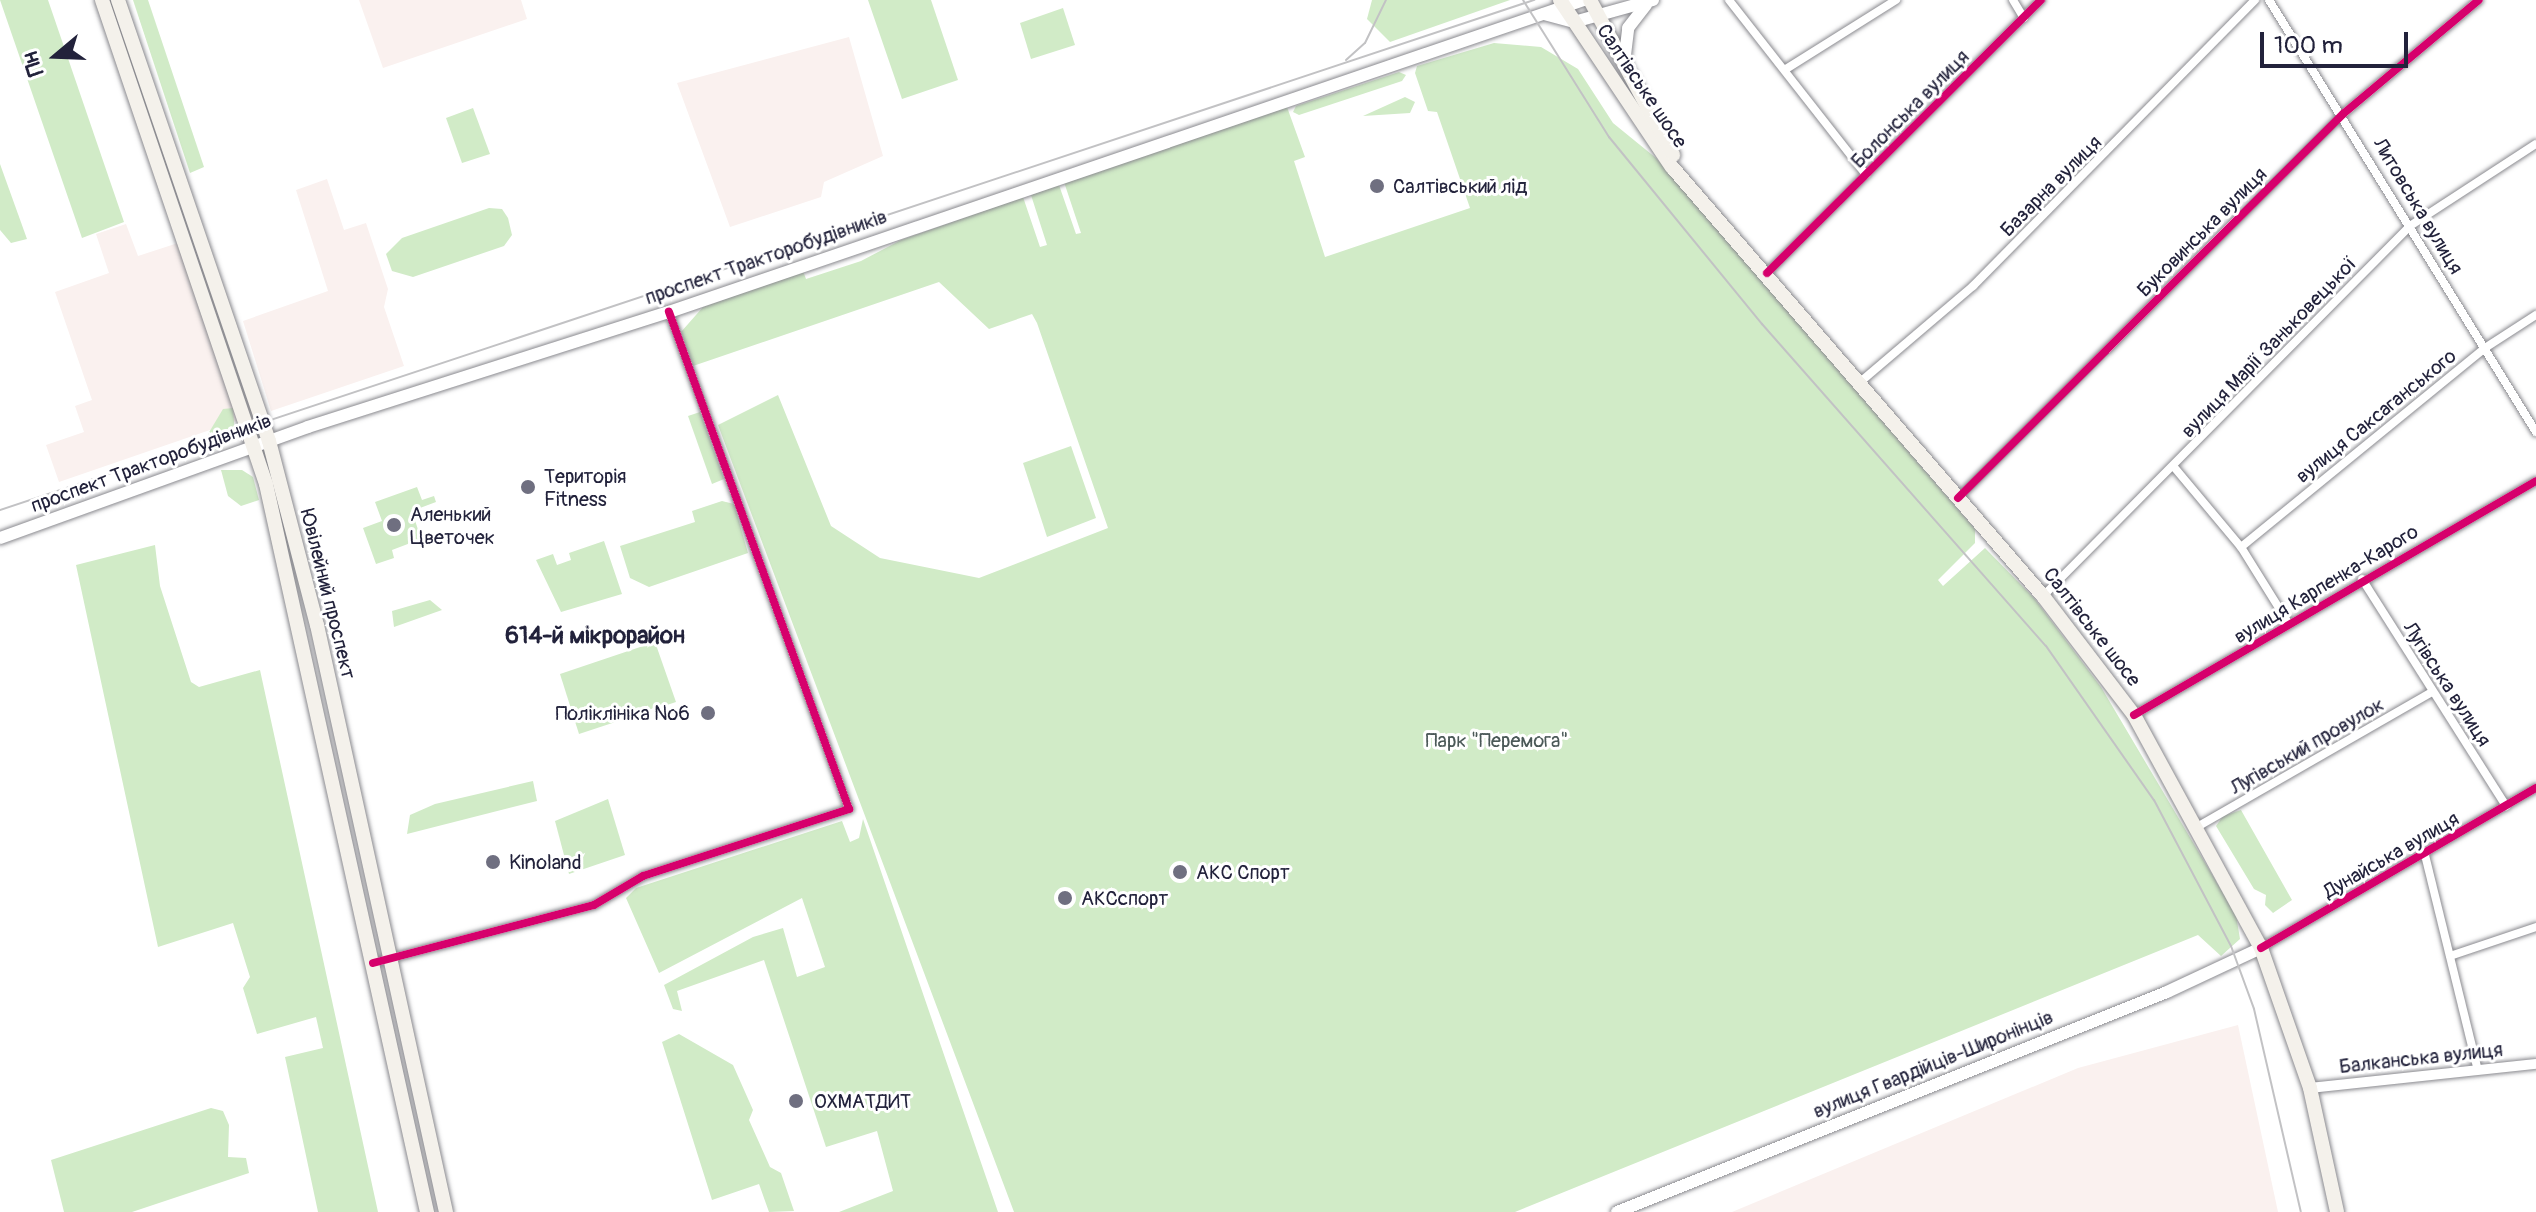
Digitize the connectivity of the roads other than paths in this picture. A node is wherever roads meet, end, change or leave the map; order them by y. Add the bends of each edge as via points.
1 (102, 0) edge
2 (118, 0) edge
3 (1584, 0) edge
4 (1590, 0) edge
5 (1652, 0) edge
6 (1729, 0) edge
7 (1896, 0) edge
8 (2013, 0) edge
9 (2041, 0) edge
10 (2255, 0) edge
11 (2269, 0) edge
12 (2479, 0) edge
13 (1562, 4) edge
14 (1544, 14) junction
15 (1600, 18) junction
16 (2024, 18) junction
17 (1574, 22) junction
18 (1624, 63) junction
19 (1786, 69) junction
20 (2343, 114) junction
21 (2536, 144) edge
22 (1866, 175) junction
23 (1695, 192) junction
24 (2410, 226) junction
25 (1767, 273) junction
26 (669, 312) junction
27 (2536, 315) edge
28 (2485, 348) junction
29 (1859, 383) junction
30 (2536, 432) edge
31 (262, 444) junction
32 (2174, 467) junction
33 (2536, 481) edge
34 (1958, 498) junction
35 (0, 538) edge
36 (2241, 547) junction
37 (2362, 579) junction
38 (2043, 596) junction
39 (2289, 624) junction
40 (2432, 692) junction
41 (2134, 715) junction
42 (2536, 788) edge
43 (2506, 806) junction
44 (2197, 827) junction
45 (2425, 855) junction
46 (368, 856) junction
47 (352, 860) junction
48 (2536, 927) edge
49 (2261, 948) junction
50 (2450, 956) junction
51 (390, 959) junction
52 (373, 963) junction
53 (2536, 1064) edge
54 (2478, 1070) junction
55 (2310, 1088) junction
56 (427, 1212) edge
57 (446, 1212) edge
58 (1617, 1212) edge
59 (2337, 1212) edge

1 - 31 main road, Ювілейний проспект
2 - 31 main road, Ювілейний проспект
3 - 13 main road, проспект Тракторобудівників
4 - 15 main road, Салтівське шосе
5 - 15 main road
5 - 18 main road via 1628,28
6 - 19 street
7 - 19 street
8 - 16 street
9 - 16 street, Болонська вулиця
10 - 29 street, Базарна вулиця via 1973,286
11 - 20 street, Литовська вулиця
12 - 20 street, Буковинська вулиця
13 - 14 main road, проспект Тракторобудівників
13 - 17 main road, Салтівське шосе
14 - 17 main road
14 - 26 main road, проспект Тракторобудівників
15 - 17 main road
15 - 18 main road, Салтівське шосе
16 - 22 street, Болонська вулиця
17 - 23 main road, Салтівське шосе via 1650,138
18 - 23 main road, Салтівське шосе
19 - 22 street
20 - 24 street, Литовська вулиця
20 - 34 street, Буковинська вулиця
21 - 24 street, вулиця Марії Заньковецької
22 - 25 street, Болонська вулиця
23 - 25 main road, Салтівське шосе
24 - 28 street, Литовська вулиця
24 - 32 street, вулиця Марії Заньковецької
25 - 29 main road, Салтівське шосе
26 - 31 main road, проспект Тракторобудівників
26 - 51 street via 849,809 643,876 594,905
27 - 28 street, вулиця Саксаганського
28 - 30 street, Литовська вулиця
28 - 36 street, вулиця Саксаганського
29 - 34 main road, Салтівське шосе
31 - 35 main road, проспект Тракторобудівників
31 - 46 main road, Ювілейний проспект
31 - 47 main road, Ювілейний проспект
32 - 36 street
32 - 38 street, вулиця Марії Заньковецької
33 - 37 street, вулиця Карпенка-Карого
34 - 38 main road, Салтівське шосе
36 - 39 street
37 - 39 street, вулиця Карпенка-Карого
37 - 40 street, Лугівська вулиця
38 - 41 main road, Салтівське шосе
39 - 41 street, вулиця Карпенка-Карого
40 - 43 street, Лугівська вулиця
40 - 44 street, Лугівський провулок
41 - 44 main road, Салтівське шосе
42 - 43 street, Дунайська вулиця
43 - 45 street, Дунайська вулиця
44 - 49 main road, Салтівське шосе
45 - 49 street, Дунайська вулиця
45 - 50 street
46 - 47 main road
46 - 51 main road, Ювілейний проспект
47 - 52 main road, Ювілейний проспект
48 - 50 street
49 - 55 main road, Салтівське шосе
49 - 58 main road, вулиця Гвардійців-Широнінців via 2167,992
50 - 54 street
51 - 52 street
51 - 57 main road, Ювілейний проспект
52 - 56 main road, Ювілейний проспект
53 - 54 street, Балканська вулиця
54 - 55 street, Балканська вулиця
55 - 59 main road, Салтівське шосе

